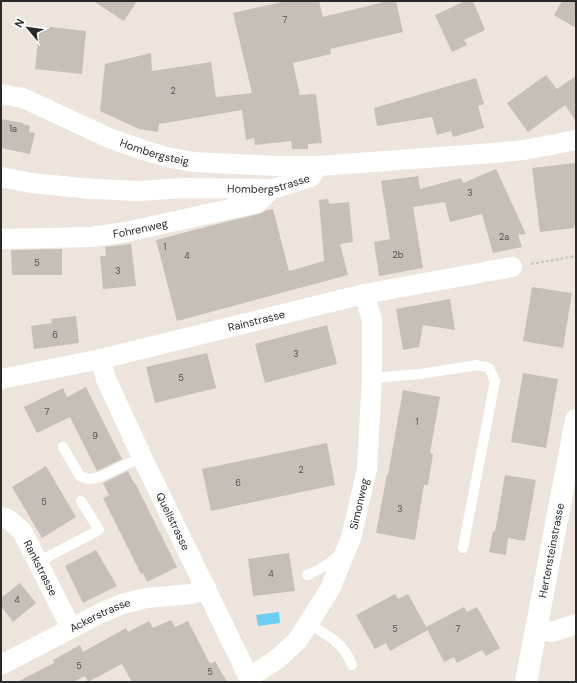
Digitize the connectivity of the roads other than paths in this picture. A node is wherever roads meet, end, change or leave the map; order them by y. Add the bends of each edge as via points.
1 (1, 94) edge
2 (576, 140) edge
3 (318, 166) junction
4 (1, 177) edge
5 (272, 189) junction
6 (1, 239) edge
7 (512, 267) road end
8 (364, 294) junction
9 (101, 359) junction
10 (372, 378) junction
11 (1, 379) edge
12 (575, 429) edge
13 (63, 447) dead end
14 (142, 457) junction
15 (81, 501) dead end
16 (1, 517) edge
17 (347, 548) junction
18 (463, 548) dead end
19 (38, 562) junction
20 (307, 575) dead end
21 (206, 587) junction
22 (308, 624) junction
23 (576, 624) edge
24 (71, 628) junction
25 (535, 628) junction
26 (1, 665) edge
27 (352, 665) dead end
28 (250, 680) edge
29 (526, 682) edge

1 - 3 street, Hombergsteig via 23,98 109,138 167,157 193,162
2 - 3 street, Hombergstrasse via 524,150
3 - 5 street, Hombergstrasse via 311,177
4 - 5 street, Hombergstrasse via 31,183 93,189
5 - 6 street, Fohrenweg via 257,203 126,232 92,237
7 - 8 street, Rainstrasse
8 - 9 street, Rainstrasse
8 - 10 street, Simonweg via 372,320
9 - 11 street, Rainstrasse
9 - 14 street, Quellstrasse via 106,379
10 - 17 street, Simonweg via 367,468
10 - 18 lane via 476,365 489,368 495,381
12 - 25 street, Hertensteinstrasse
13 - 14 lane via 80,476 89,479 100,477
14 - 21 street, Quellstrasse
15 - 19 lane via 99,530
16 - 19 street, Rankstrasse via 22,531
17 - 20 lane via 333,561
17 - 22 street, Simonweg via 330,589
19 - 24 street, Rankstrasse
21 - 24 street, Ackerstrasse via 192,594 146,598 122,604
21 - 28 street, Quellstrasse
22 - 27 lane via 339,644
22 - 28 street, Simonweg via 297,641
23 - 25 street via 552,632
24 - 26 street, Ackerstrasse
25 - 29 street, Hertensteinstrasse

